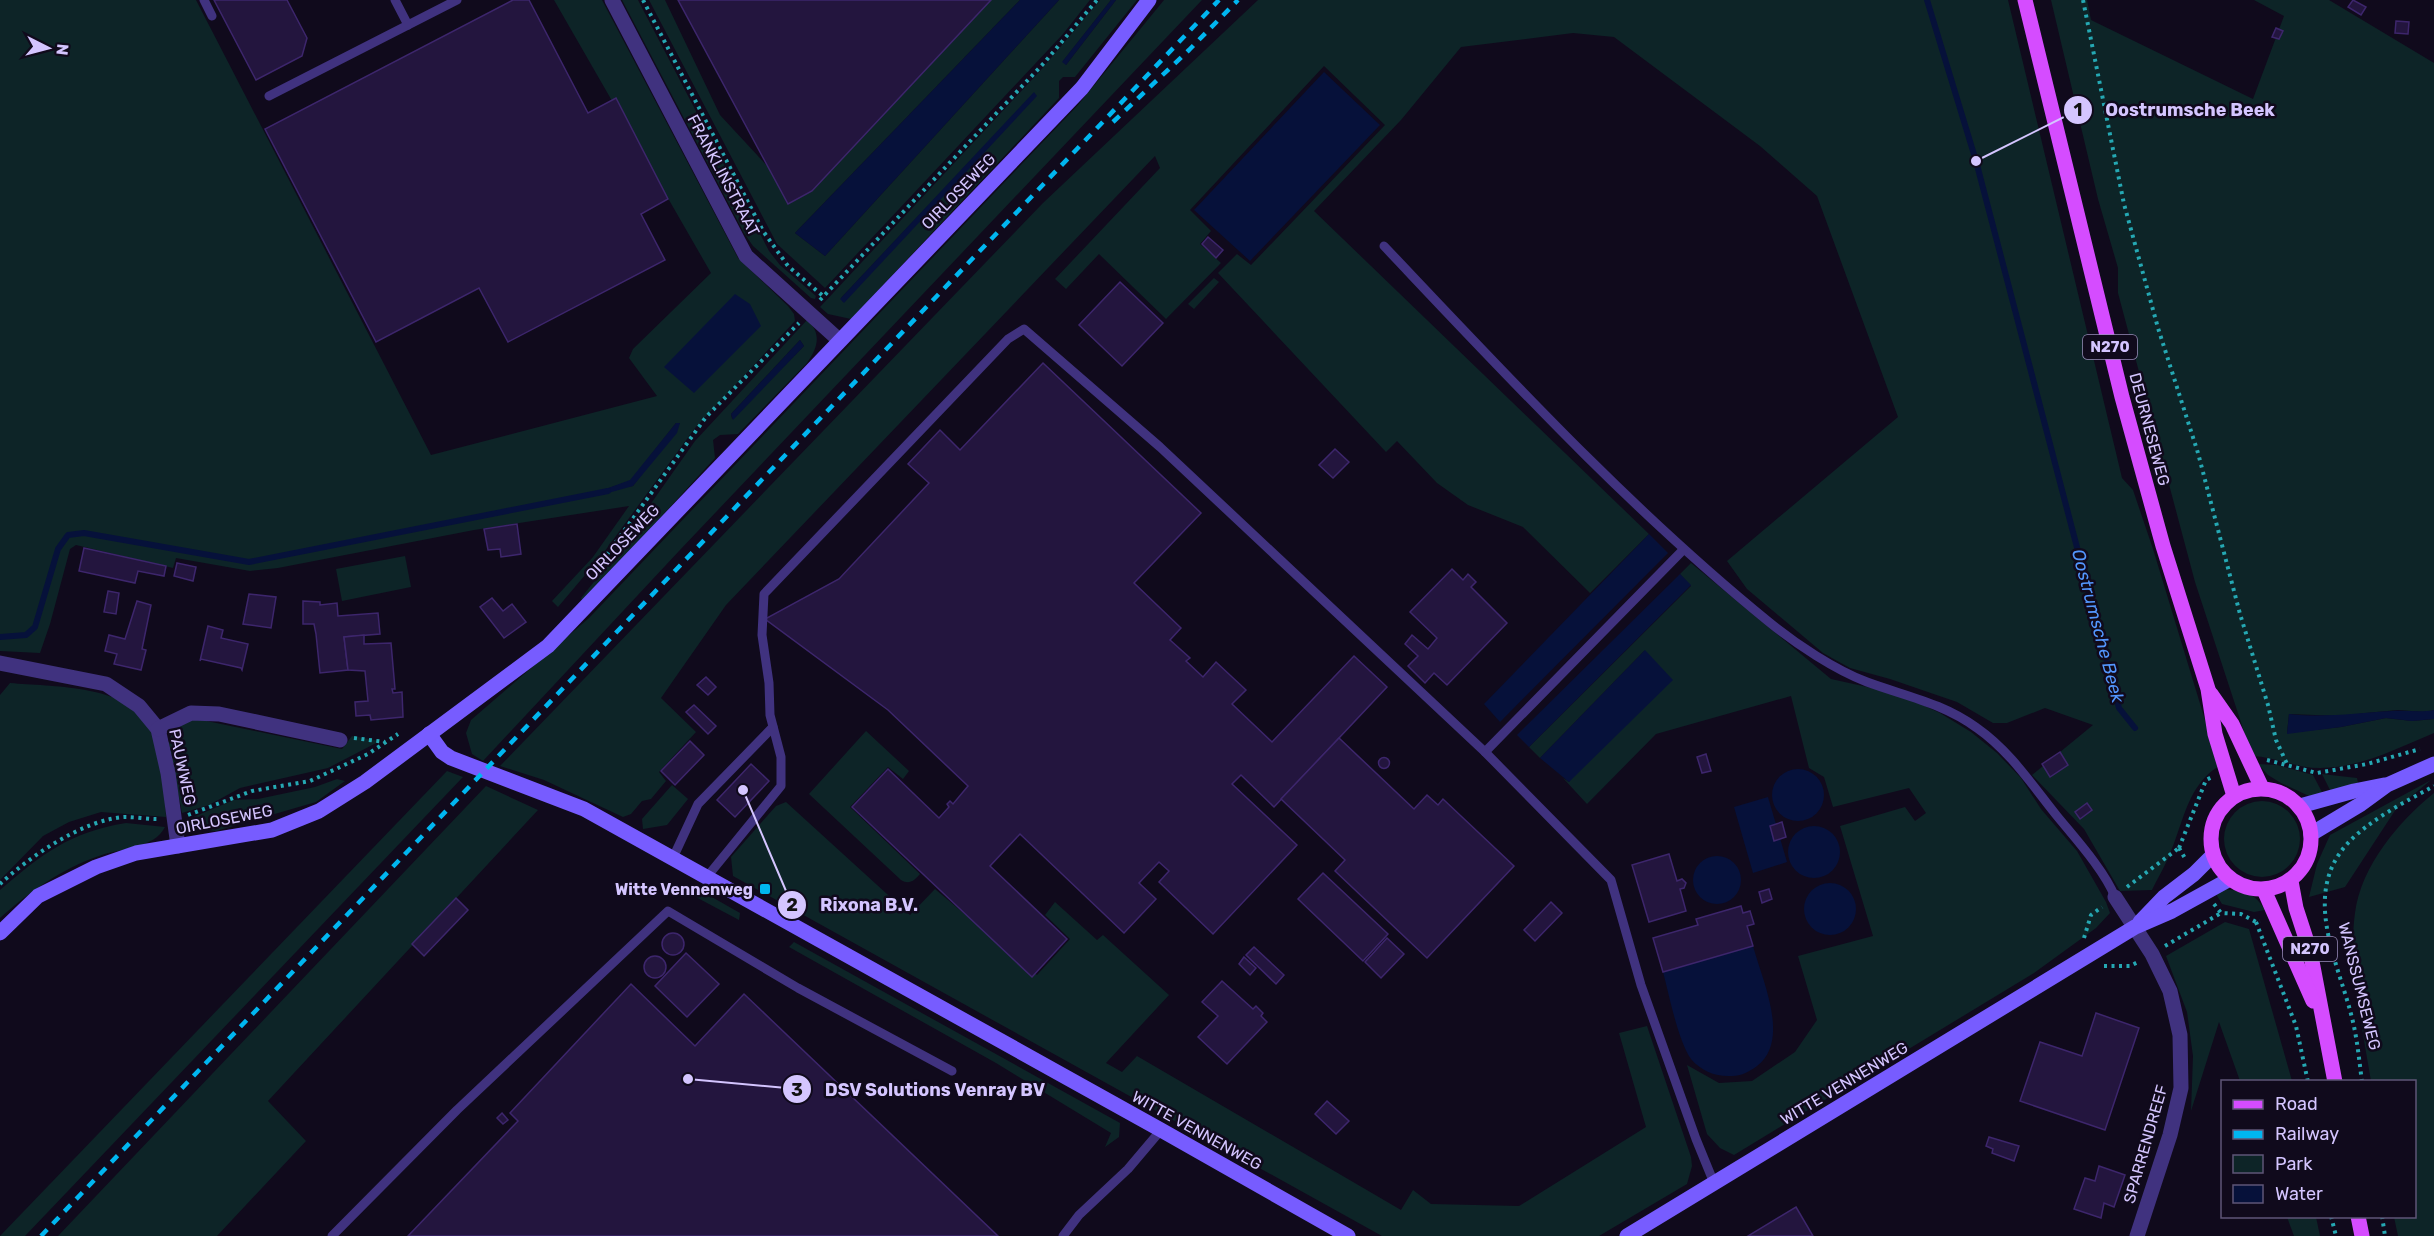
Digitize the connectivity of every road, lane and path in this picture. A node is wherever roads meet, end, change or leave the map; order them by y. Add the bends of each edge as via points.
1 (204, 0) edge
2 (395, 0) edge
3 (457, 0) edge
4 (612, 0) edge
5 (643, 0) edge
6 (1097, 0) edge
7 (1149, 0) edge
8 (2025, 0) edge
9 (2083, 0) edge
10 (212, 16) dead end
11 (408, 25) junction
12 (269, 96) dead end
13 (1384, 246) dead end
14 (823, 296) junction
15 (809, 312) junction
16 (839, 340) junction
17 (1683, 550) junction
18 (591, 576) dead end
19 (0, 663) edge
20 (2208, 689) junction
21 (773, 727) junction
22 (158, 729) junction
23 (402, 731) dead end
24 (429, 734) junction
25 (340, 740) joint
26 (385, 742) junction
27 (2425, 748) dead end
28 (1485, 752) junction
29 (2434, 764) edge
30 (2387, 785) junction
31 (2434, 786) edge
32 (2262, 788) junction
33 (2234, 796) junction
34 (2300, 806) junction
35 (175, 819) junction
36 (2312, 834) junction
37 (178, 846) junction
38 (2179, 848) dead end
39 (2213, 855) junction
40 (672, 860) junction
41 (706, 878) junction
42 (2230, 879) junction
43 (2291, 880) junction
44 (0, 884) edge
45 (2264, 890) junction
46 (2115, 897) junction
47 (2221, 913) dead end
48 (2256, 922) dead end
49 (2135, 927) junction
50 (0, 933) edge
51 (2151, 954) junction
52 (2080, 962) junction
53 (2322, 1020) junction
54 (952, 1071) dead end
55 (2308, 1080) edge
56 (2335, 1080) edge
57 (2362, 1080) edge
58 (1161, 1130) junction
59 (1714, 1183) junction
60 (2332, 1218) edge
61 (2358, 1218) edge
62 (2382, 1218) edge
63 (332, 1236) edge
64 (1064, 1236) edge
65 (1348, 1236) edge
66 (1628, 1236) edge
67 (2137, 1236) edge
68 (2336, 1236) edge
69 (2362, 1236) edge
70 (2385, 1236) edge

1 - 10 lane
2 - 11 lane
3 - 11 lane
4 - 15 street, FRANKLINSTRAAT via 746,256
5 - 14 path, FRANKLINSTRAAT via 763,231 789,266
6 - 14 path, OIRLOSEWEG via 1044,63
7 - 16 street, OIRLOSEWEG via 1082,88
8 - 20 main road, DEURNESEWEG / N270 via 2122,397
9 - 27 path via 2124,204 2198,453 2276,740 2287,764 2317,773
11 - 12 lane
13 - 17 lane via 1529,399
14 - 15 path, OIRLOSEWEG
15 - 16 street, FRANKLINSTRAAT
15 - 18 path, OIRLOSEWEG via 706,417
16 - 24 street, OIRLOSEWEG via 548,646
17 - 28 lane
17 - 46 lane via 1772,625 1829,663 1865,682 1925,700 1976,727 2008,754 2083,847
19 - 22 street, PAUWWEG via 106,684 139,706
20 - 32 main road, DEURNESEWEG / N270 via 2232,724
20 - 33 main road, DEURNESEWEG / N270 via 2215,735
21 - 28 lane via 762,635 764,594 1008,339 1024,328 1160,447
21 - 40 lane via 698,804
21 - 41 lane via 781,757 781,786
22 - 25 street via 191,713 219,714
22 - 35 street, PAUWWEG
23 - 26 path, OIRLOSEWEG
24 - 37 street, OIRLOSEWEG via 319,811 272,830
24 - 40 street, WITTE VENNENWEG via 450,758 584,810
25 - 26 path via 348,736
26 - 35 path, OIRLOSEWEG via 310,781 252,791
28 - 59 lane via 1611,880 1641,986
29 - 30 street
30 - 34 street
30 - 36 street
31 - 57 path, WANSSUMSEWEG via 2365,828 2346,845 2329,876 2324,898 2326,929 2351,1015
32 - 33 main road
32 - 34 main road via 2283,794
33 - 39 main road via 2216,816 2211,829
34 - 36 main road
35 - 37 street, PAUWWEG
35 - 44 path via 125,817 87,827 14,871
36 - 43 main road via 2307,860
37 - 50 street, OIRLOSEWEG via 135,853 96,867 38,896
38 - 46 path
39 - 42 main road
39 - 49 street, WITTE VENNENWEG
40 - 41 street, WITTE VENNENWEG
41 - 58 street, WITTE VENNENWEG
42 - 45 main road via 2246,888
42 - 49 street, WITTE VENNENWEG
43 - 45 main road
43 - 53 main road, N270 via 2310,951
45 - 53 main road, N270
46 - 49 street
46 - 52 path via 2091,915
47 - 51 path
48 - 55 path via 2295,1026
49 - 51 street, SPARRENDREEF
49 - 52 street, WITTE VENNENWEG
51 - 52 path via 2130,966
51 - 67 street, SPARRENDREEF via 2170,991 2180,1035 2181,1088
52 - 59 street, WITTE VENNENWEG
53 - 56 main road, N270
54 - 63 lane via 798,988 668,911 457,1110
58 - 64 lane via 1128,1169 1079,1215
58 - 65 street, WITTE VENNENWEG
59 - 66 street, WITTE VENNENWEG
60 - 68 path
61 - 69 main road
62 - 70 path

